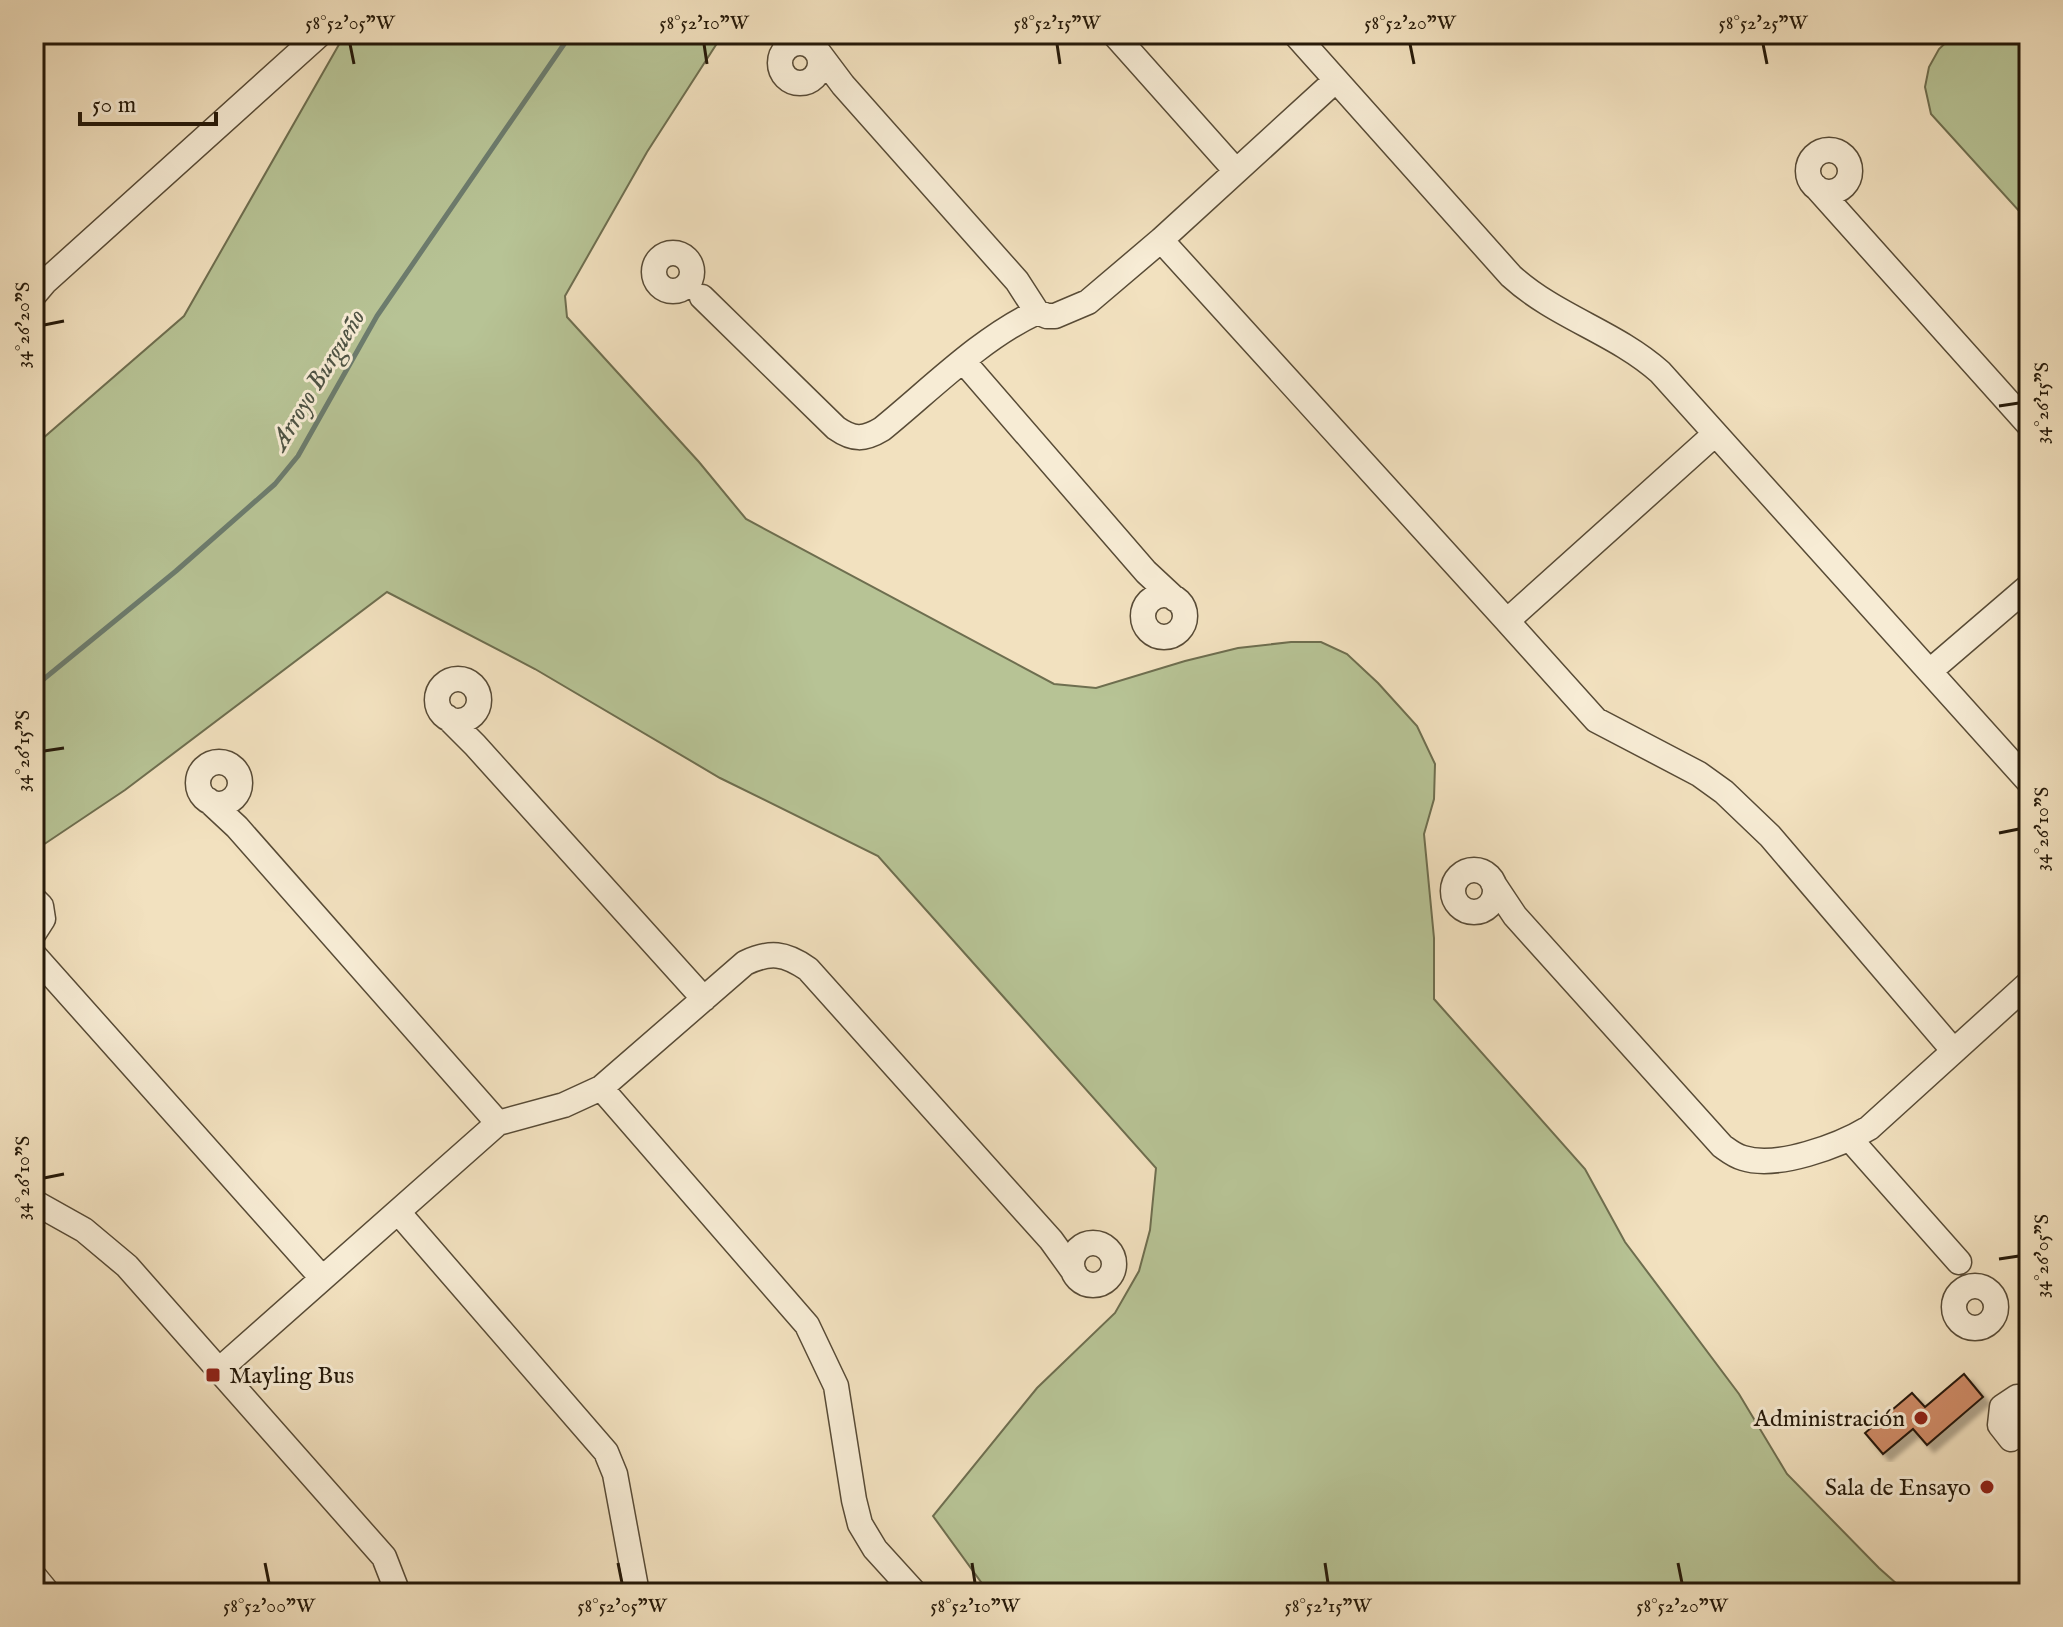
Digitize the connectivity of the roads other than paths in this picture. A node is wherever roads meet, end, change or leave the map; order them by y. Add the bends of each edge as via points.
1 (320, 34) edge
2 (1114, 34) edge
3 (1295, 34) edge
4 (819, 53) junction
5 (813, 79) junction
6 (1336, 80) junction
7 (843, 85) junction
8 (1236, 171) junction
9 (1842, 186) junction
10 (1816, 187) junction
11 (1842, 216) junction
12 (1161, 240) junction
13 (685, 281) dead end
14 (34, 295) edge
15 (1037, 312) junction
16 (964, 362) junction
17 (2029, 425) edge
18 (1715, 434) junction
19 (1146, 572) junction
20 (2029, 586) edge
21 (1175, 599) junction
22 (1150, 602) junction
23 (1507, 621) junction
24 (1930, 671) junction
25 (472, 715) junction
26 (447, 717) junction
27 (475, 745) junction
28 (2029, 782) edge
29 (233, 797) junction
30 (208, 800) junction
31 (237, 827) junction
32 (1493, 883) junction
33 (34, 899) edge
34 (1486, 908) junction
35 (1515, 916) junction
36 (36, 945) edge
37 (2029, 983) edge
38 (704, 999) junction
39 (1953, 1050) junction
40 (601, 1088) junction
41 (498, 1123) junction
42 (1850, 1139) junction
43 (34, 1202) edge
44 (398, 1212) junction
45 (1051, 1240) junction
46 (1080, 1247) junction
47 (1959, 1262) junction
48 (1074, 1272) junction
49 (322, 1278) junction
50 (1987, 1290) junction
51 (1961, 1292) junction
52 (219, 1370) junction
53 (2029, 1398) edge
54 (2029, 1407) edge
55 (34, 1576) edge
56 (48, 1593) edge
57 (398, 1593) edge
58 (637, 1593) edge
59 (915, 1593) edge

1 - 14 street
2 - 8 street
3 - 6 street
4 - 5 street via 820,67
4 - 5 street via 796,42 784,49 779,62 788,79
4 - 7 street
5 - 7 street
6 - 8 street
6 - 18 street via 1511,276 1547,304 1642,355
7 - 15 street via 1017,281
8 - 12 street
9 - 10 street via 1829,192
9 - 10 street via 1849,168 1843,156 1831,150 1818,153 1809,163
9 - 11 street
10 - 11 street
11 - 17 street
12 - 15 street via 1088,302 1055,316
12 - 23 street
13 - 16 street via 836,428 857,439 882,429
15 - 16 street
16 - 19 street
18 - 23 street
18 - 24 street
19 - 21 street
19 - 22 street
20 - 24 street
21 - 22 street via 1162,596
21 - 22 street via 1185,616 1181,629 1170,636 1157,636 1147,627 1144,614
23 - 39 street via 1596,720 1699,774 1770,836
24 - 28 street
25 - 26 street via 460,721
25 - 26 street via 478,696 471,684 459,679 446,683 438,694 438,707
25 - 27 street
26 - 27 street
27 - 38 street
29 - 30 street via 221,803
29 - 30 street via 239,786 237,772 213,763 202,770 198,783
29 - 31 street
30 - 31 street
31 - 41 street
32 - 34 street via 1494,897
32 - 34 street via 1484,873 1471,871 1459,877 1453,889 1456,902 1467,910
32 - 35 street
33 - 36 street via 43,912
34 - 35 street
35 - 42 street via 1733,1154 1763,1161 1784,1159
36 - 49 street
37 - 39 street
38 - 40 street
38 - 45 street via 760,956 784,955 808,969
39 - 42 street via 1869,1128
40 - 41 street via 564,1105
40 - 59 street via 807,1325 836,1386 860,1524
41 - 44 street
42 - 47 street
43 - 52 street via 84,1230 127,1266
44 - 49 street
44 - 58 street via 606,1452 615,1474
45 - 46 street
45 - 48 street
46 - 48 street via 1073,1259
46 - 48 street via 1105,1247 1113,1259 1112,1272 1103,1282 1090,1284
47 - 50 street
47 - 51 street
49 - 52 street
50 - 51 street
50 - 51 street via 1995,1301 1994,1314 1986,1325 1973,1328 1954,1311
52 - 57 street via 384,1557
53 - 54 street via 2017,1397 2002,1407 2000,1425 2011,1439
55 - 56 street

